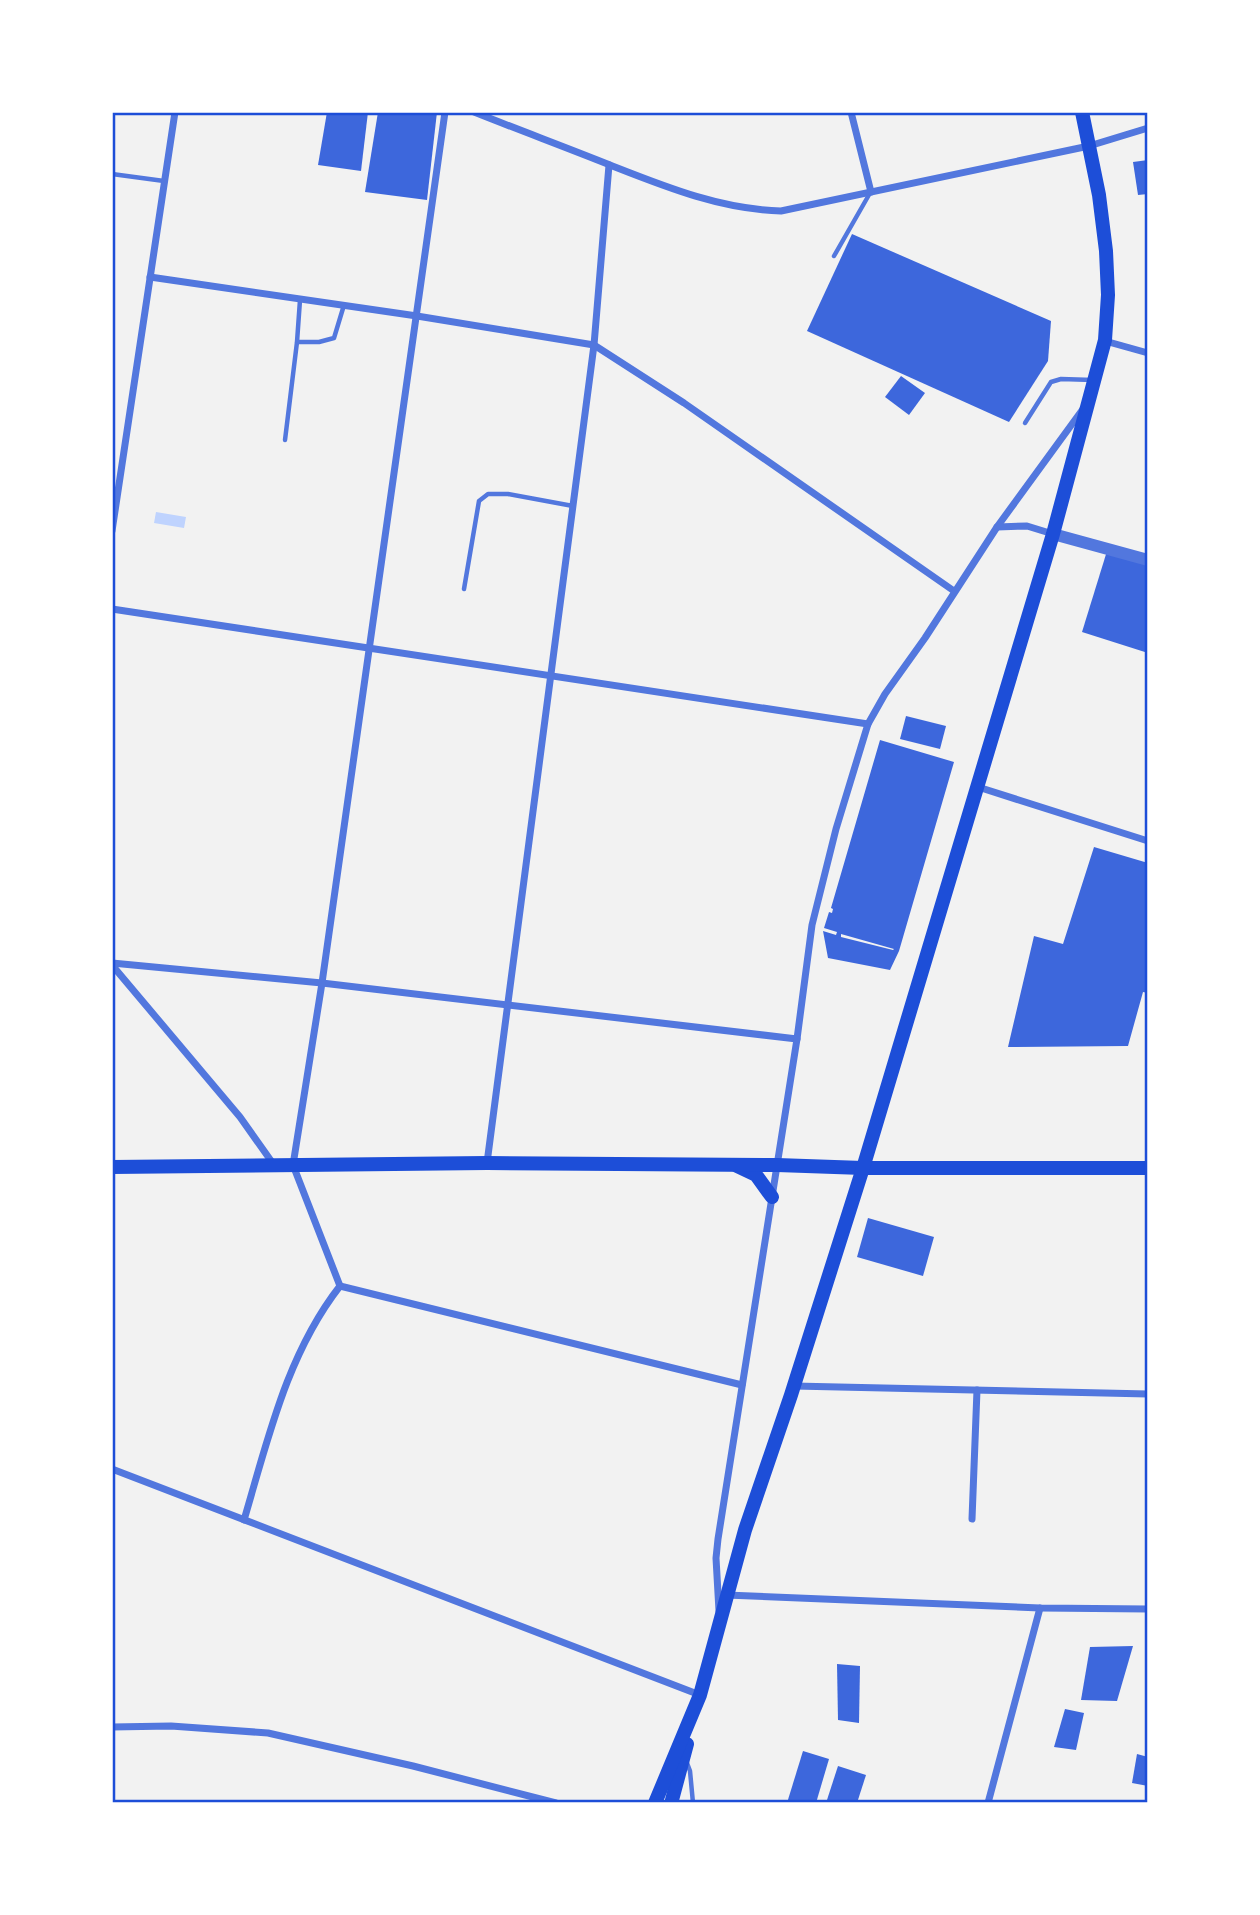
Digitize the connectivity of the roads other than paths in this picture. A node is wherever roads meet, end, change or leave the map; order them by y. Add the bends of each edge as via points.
1 (175, 112) edge
2 (444, 112) edge
3 (474, 112) edge
4 (851, 112) edge
5 (1082, 112) edge
6 (1148, 128) edge
7 (1089, 146) junction
8 (609, 164) junction
9 (112, 174) edge
10 (164, 181) junction
11 (871, 192) junction
12 (834, 256) dead end
13 (150, 277) junction
14 (300, 299) junction
15 (344, 305) junction
16 (418, 316) junction
17 (1105, 340) junction
18 (297, 342) junction
19 (594, 345) junction
20 (1148, 354) edge
21 (1094, 380) junction
22 (1088, 402) junction
23 (1025, 423) dead end
24 (285, 440) dead end
25 (573, 506) junction
26 (997, 527) junction
27 (112, 531) edge
28 (1053, 534) junction
29 (1148, 560) edge
30 (464, 589) dead end
31 (954, 591) junction
32 (112, 609) edge
33 (368, 647) junction
34 (550, 674) junction
35 (868, 724) junction
36 (978, 787) junction
37 (1148, 841) edge
38 (112, 964) edge
39 (322, 983) junction
40 (509, 1004) junction
41 (797, 1039) junction
42 (487, 1163) junction
43 (732, 1164) junction
44 (292, 1165) junction
45 (777, 1165) junction
46 (274, 1166) junction
47 (112, 1167) edge
48 (863, 1168) junction
49 (1148, 1168) edge
50 (772, 1197) junction
51 (340, 1286) junction
52 (742, 1385) junction
53 (794, 1386) junction
54 (977, 1390) junction
55 (1148, 1394) edge
56 (112, 1469) edge
57 (972, 1518) dead end
58 (244, 1520) junction
59 (726, 1595) junction
60 (1040, 1608) junction
61 (1148, 1609) edge
62 (720, 1619) junction
63 (700, 1695) junction
64 (112, 1727) edge
65 (684, 1756) junction
66 (672, 1800) dead end
67 (556, 1803) edge
68 (655, 1803) edge
69 (693, 1803) edge
70 (988, 1803) edge

1 - 10 street
2 - 16 street
3 - 8 street
4 - 11 street
5 - 7 main road
6 - 7 street
7 - 11 street
7 - 17 main road via 1106,251
8 - 11 street via 688,195 743,209 781,211
8 - 19 street
9 - 10 lane
10 - 13 street
11 - 12 lane
13 - 14 street
13 - 27 street
14 - 15 street
14 - 18 lane
15 - 16 street
15 - 18 lane via 334,338
16 - 19 street
16 - 33 street
17 - 20 street
17 - 21 main road
18 - 24 lane
19 - 25 street
19 - 31 street
21 - 22 main road
21 - 23 lane via 1051,382
22 - 26 street
22 - 28 main road
25 - 30 lane via 488,494 479,501
25 - 34 street
26 - 28 street via 1027,526
26 - 31 street
28 - 29 street
28 - 36 main road
31 - 35 street
32 - 33 street
33 - 34 street
33 - 39 street
34 - 35 street
34 - 40 street
35 - 41 street via 812,925
36 - 37 street
36 - 48 main road
38 - 39 street
38 - 46 street via 240,1117
39 - 40 street
39 - 44 street
40 - 41 street
40 - 42 street
41 - 45 street
42 - 43 main road
42 - 44 main road
43 - 45 main road
43 - 50 main road via 756,1175
44 - 46 main road
44 - 51 street
45 - 48 main road
45 - 50 street
46 - 47 main road
48 - 49 main road
48 - 53 main road
50 - 52 street
51 - 52 street
51 - 58 street via 299,1351
52 - 62 street via 716,1558
53 - 54 street
53 - 59 main road
54 - 55 street
54 - 57 street
56 - 58 street
58 - 63 street
59 - 60 street
59 - 62 main road
60 - 61 street
60 - 70 street
62 - 63 main road
63 - 65 main road
63 - 68 main road
64 - 67 street via 268,1733
65 - 66 main road
65 - 69 lane

